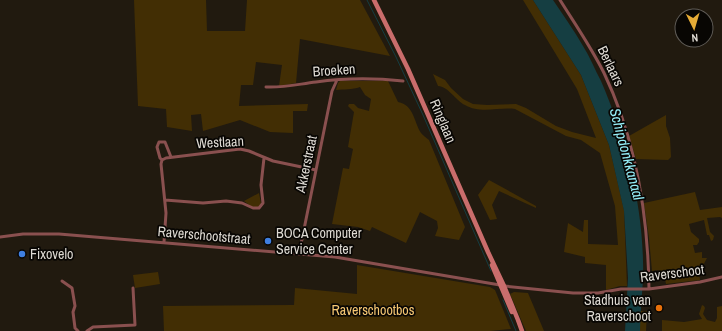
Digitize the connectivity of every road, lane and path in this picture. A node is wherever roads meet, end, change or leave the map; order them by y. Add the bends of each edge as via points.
1 (374, 0) edge
2 (560, 0) edge
3 (337, 80) junction
4 (403, 81) dead end
5 (266, 87) dead end
6 (171, 157) junction
7 (264, 158) junction
8 (164, 159) junction
9 (316, 170) junction
10 (164, 200) junction
11 (0, 237) edge
12 (164, 242) junction
13 (488, 252) junction
14 (299, 254) junction
15 (722, 277) edge
16 (62, 281) dead end
17 (502, 285) junction
18 (133, 288) dead end
19 (624, 289) joint
20 (649, 289) junction
21 (521, 329) edge
22 (78, 331) edge
23 (88, 331) edge

1 - 13 main road, Ringlaan via 408,69
2 - 20 street, Berlaars via 586,40 621,114 632,151 646,224
3 - 4 street, Broeken via 378,78
3 - 5 street, Broeken via 277,88
3 - 9 street, Akkerstraat via 332,91
6 - 7 street, Westlaan via 240,149
6 - 8 street, Westlaan
6 - 8 street via 165,142 159,142 156,147
7 - 9 street, Westlaan
7 - 10 street via 261,185 263,203 259,208 252,208 242,202
8 - 10 street via 161,164
9 - 14 street, Akkerstraat
10 - 12 street
11 - 12 street, Raverschootstraat via 52,234
12 - 14 street, Raverschootstraat
13 - 17 main road, Ringlaan
13 - 17 main road, Ringlaan via 495,275
14 - 17 street, Raverschootstraat via 341,258
15 - 20 street, Raverschoot
16 - 22 street via 72,288 75,328
17 - 19 street, Raverschootstraat via 573,293
17 - 21 main road, Ringlaan
17 - 21 main road, Ringlaan
18 - 23 street via 135,325 93,327
19 - 20 street, Raverschoot

